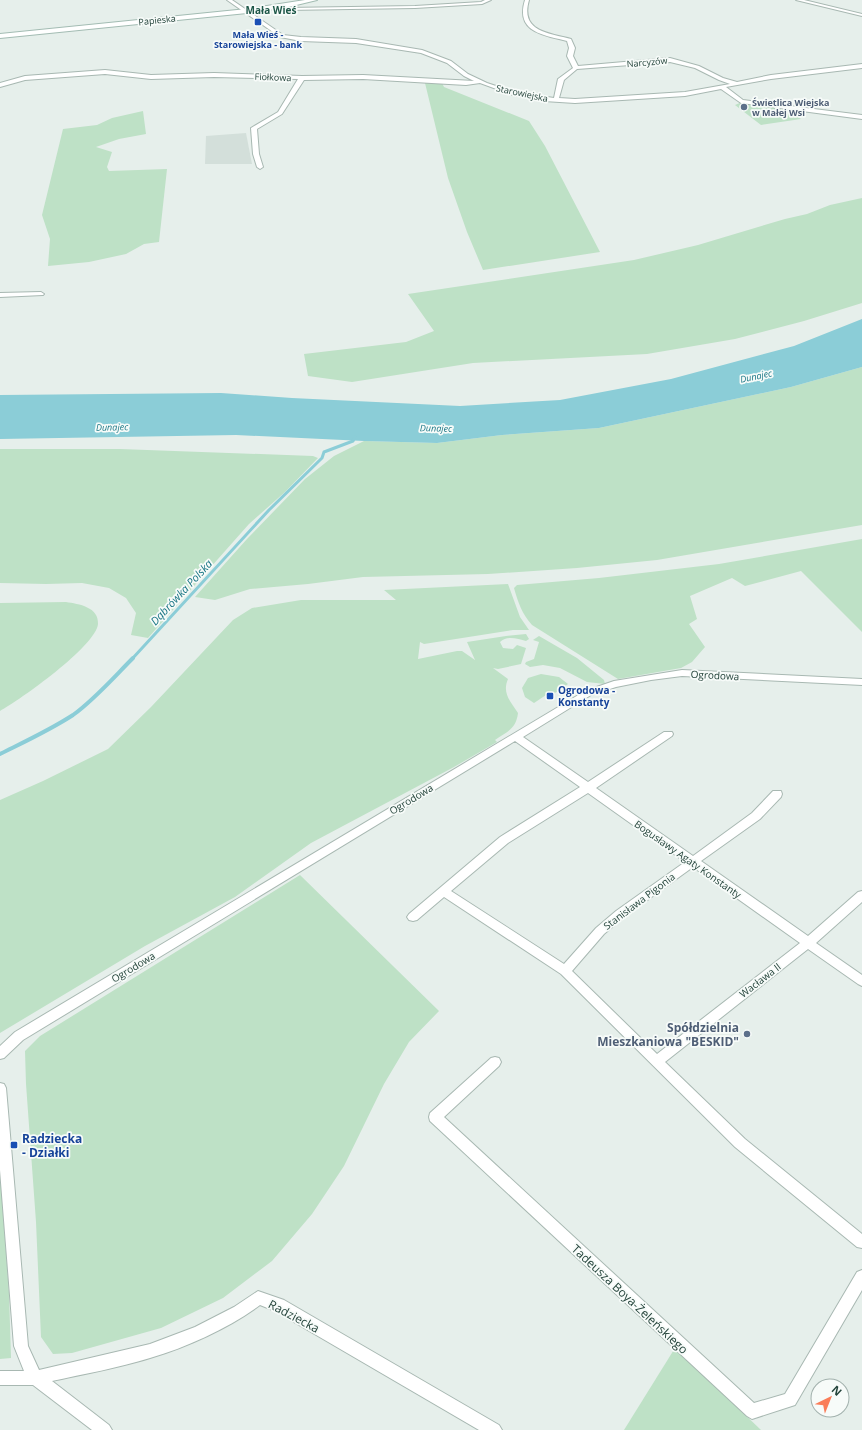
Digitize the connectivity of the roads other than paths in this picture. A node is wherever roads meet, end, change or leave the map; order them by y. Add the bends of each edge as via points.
1 (230, 0) edge
2 (314, 0) edge
3 (489, 0) edge
4 (527, 0) edge
5 (798, 0) edge
6 (332, 4) dead end
7 (337, 8) junction
8 (286, 9) dead end
9 (247, 11) junction
10 (862, 15) edge
11 (0, 36) edge
12 (862, 66) edge
13 (576, 68) junction
14 (302, 78) junction
15 (479, 82) junction
16 (737, 84) junction
17 (0, 85) edge
18 (722, 87) junction
19 (556, 100) junction
20 (862, 117) edge
21 (260, 167) dead end
22 (41, 294) dead end
23 (0, 295) edge
24 (862, 682) edge
25 (668, 734) dead end
26 (515, 736) junction
27 (587, 788) junction
28 (777, 794) dead end
29 (692, 862) junction
30 (444, 892) junction
31 (862, 895) edge
32 (413, 917) dead end
33 (808, 943) junction
34 (565, 971) junction
35 (862, 981) edge
36 (0, 1054) edge
37 (495, 1062) dead end
38 (656, 1062) junction
39 (0, 1088) edge
40 (862, 1242) edge
41 (862, 1277) edge
42 (0, 1378) edge
43 (35, 1378) junction
44 (104, 1430) edge
45 (494, 1430) edge

1 - 9 street, Starowiejska
2 - 9 street, Papieska
3 - 7 street via 482,3 436,6
4 - 13 street via 524,15 527,23 541,33 569,40 572,48 570,56
5 - 10 street
6 - 7 street
7 - 8 street
9 - 11 street, Papieska
9 - 15 street, Starowiejska via 282,36 301,40 356,41 422,52 449,62
12 - 16 street, Starowiejska
13 - 16 street, Narcyzów via 670,60 697,67
13 - 19 street via 561,78
14 - 15 street, Fiołkowa via 363,77
14 - 17 street, Fiołkowa via 214,75 151,77 105,72 25,78
14 - 21 street via 280,113 254,128
15 - 19 street, Starowiejska via 519,95
16 - 18 street, Starowiejska
18 - 19 street, Starowiejska via 665,96
18 - 20 street via 741,101
22 - 23 street
24 - 26 street, Ogrodowa via 682,674 651,677 588,692
25 - 27 street
26 - 27 street, Bogusławy Agaty Konstanty
26 - 36 street, Ogrodowa via 19,1036
27 - 29 street, Bogusławy Agaty Konstanty
27 - 30 street via 504,840 474,863
28 - 29 street, Stanisława Pigonia via 756,816
29 - 33 street, Bogusławy Agaty Konstanty
29 - 34 street, Stanisława Pigonia via 600,931
30 - 32 street
30 - 34 street
31 - 33 street, Wacława II
33 - 35 street, Bogusławy Agaty Konstanty
33 - 38 street, Wacława II
34 - 38 street
37 - 41 street, Tadeusza Boya-Żeleńskiego via 435,1117 752,1411 790,1400
38 - 40 street via 740,1143
39 - 43 street via 21,1346
42 - 43 street, Radziecka
43 - 44 street
43 - 45 street, Radziecka via 150,1351 200,1332 258,1298 279,1305

